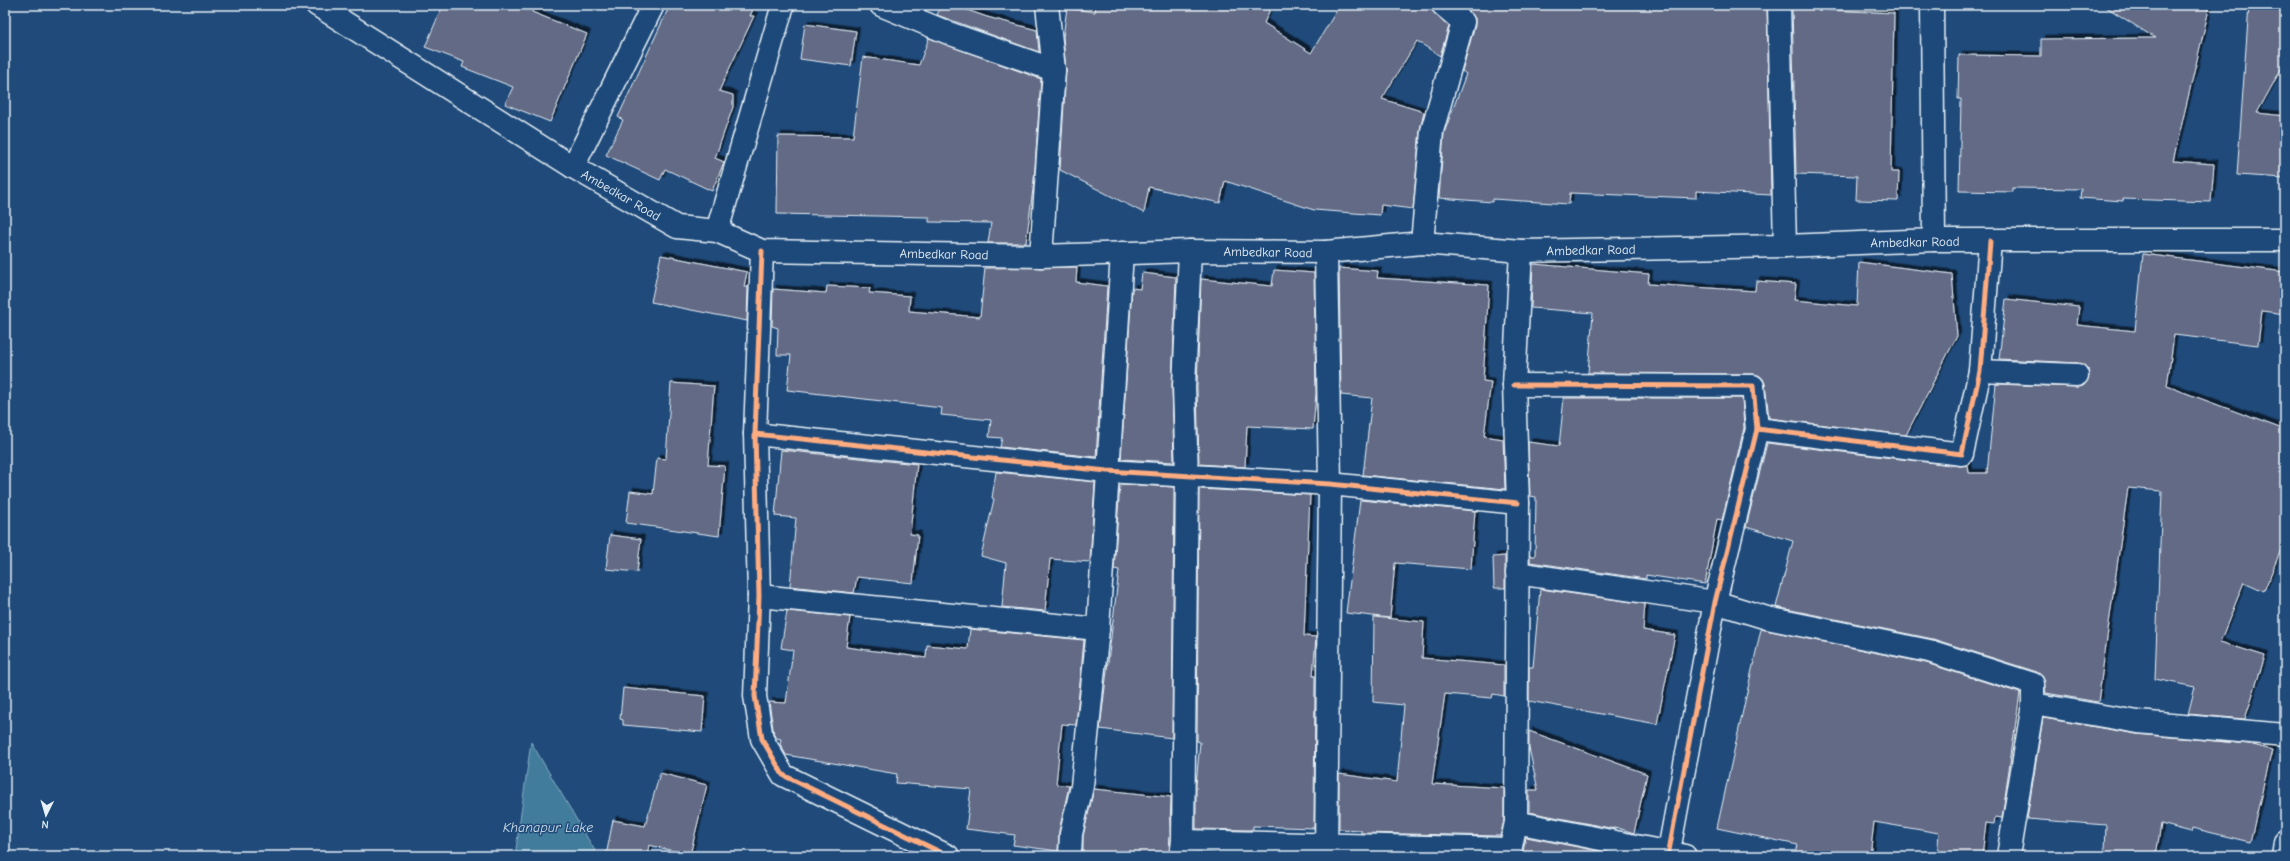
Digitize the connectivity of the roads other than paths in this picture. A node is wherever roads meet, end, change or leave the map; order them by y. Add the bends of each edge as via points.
1 (317, 5) edge
2 (652, 5) edge
3 (783, 5) edge
4 (881, 5) edge
5 (1047, 5) edge
6 (1444, 5) edge
7 (1779, 5) edge
8 (1932, 5) edge
9 (1054, 70) junction
10 (573, 167) junction
11 (717, 231) junction
12 (1934, 240) junction
13 (2285, 240) edge
14 (1990, 241) junction
15 (1422, 243) junction
16 (1785, 246) junction
17 (762, 251) junction
18 (1190, 251) junction
19 (1520, 251) junction
20 (1326, 252) junction
21 (1122, 253) junction
22 (1041, 256) junction
23 (1980, 371) junction
24 (2077, 375) dead end
25 (1514, 385) junction
26 (1757, 429) junction
27 (755, 434) junction
28 (1106, 471) junction
29 (1187, 475) junction
30 (1330, 484) junction
31 (1518, 503) junction
32 (1518, 573) junction
33 (759, 596) junction
34 (1715, 602) junction
35 (1098, 629) junction
36 (2033, 704) junction
37 (2285, 736) edge
38 (1516, 822) junction
39 (2285, 842) edge
40 (1182, 849) edge
41 (1326, 851) edge
42 (1509, 853) edge
43 (1674, 855) edge
44 (948, 856) edge
45 (1070, 856) edge
46 (2008, 856) edge
47 (2283, 856) edge

1 - 10 street, Ambedkar Road
2 - 10 street
3 - 11 street
4 - 9 street via 951,34
5 - 9 street
6 - 15 street via 1463,22 1432,131
7 - 16 street
8 - 12 street
9 - 22 street
10 - 11 street, Ambedkar Road via 677,227
11 - 17 street, Ambedkar Road
12 - 14 street, Ambedkar Road
12 - 16 street, Ambedkar Road
13 - 14 street, Ambedkar Road
14 - 23 street
15 - 19 street, Ambedkar Road
15 - 20 street, Ambedkar Road
16 - 19 street, Ambedkar Road
17 - 22 street, Ambedkar Road
17 - 27 street
18 - 20 street, Ambedkar Road
18 - 21 street, Ambedkar Road
18 - 29 street via 1184,388
19 - 25 street
20 - 30 street
21 - 22 street, Ambedkar Road
21 - 28 street
23 - 24 street
23 - 26 street via 1962,454
25 - 26 street via 1753,386
25 - 31 street
26 - 34 street
27 - 28 street
27 - 33 street
28 - 29 street
28 - 35 street
29 - 30 street
29 - 40 street
30 - 31 street
30 - 41 street
31 - 32 street
32 - 34 street
32 - 38 street
33 - 35 street
33 - 44 street via 755,696 762,739 783,775
34 - 36 street via 1767,618 1929,651 2034,684
34 - 43 street
35 - 45 street via 1082,786 1071,834
36 - 37 street via 2138,722
36 - 46 street
38 - 42 street
38 - 43 street
39 - 47 street
40 - 41 street
41 - 42 street

